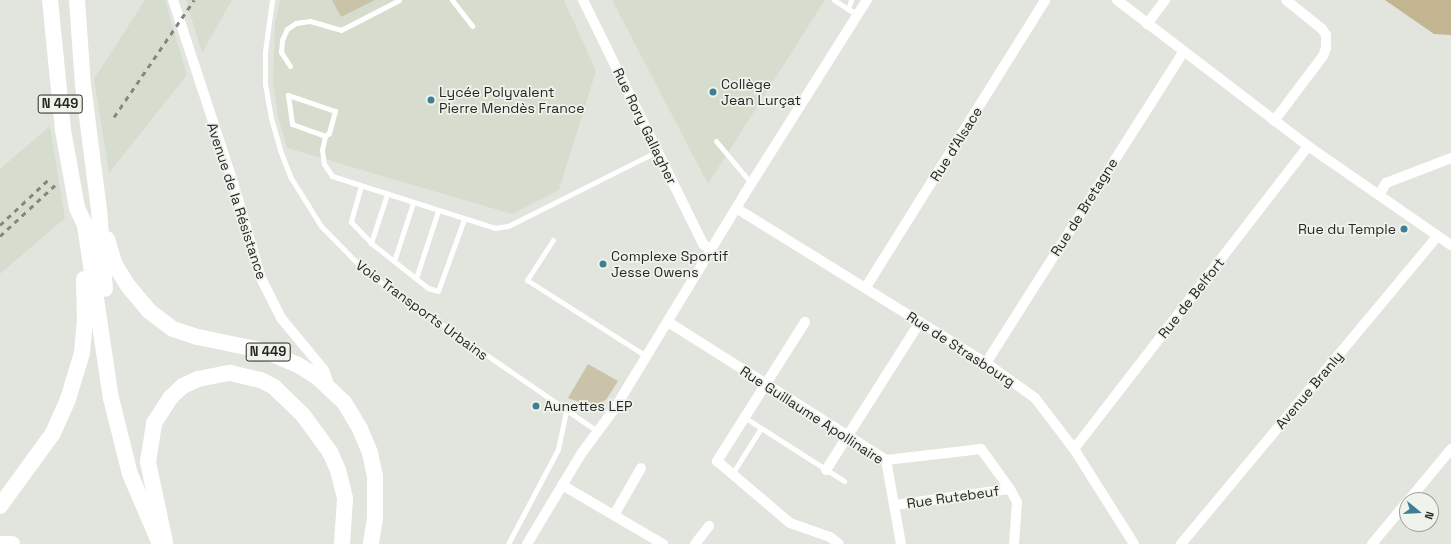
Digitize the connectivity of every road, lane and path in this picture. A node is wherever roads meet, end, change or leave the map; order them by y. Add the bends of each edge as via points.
1 (50, 0) edge
2 (77, 0) edge
3 (173, 0) edge
4 (272, 0) edge
5 (399, 0) edge
6 (452, 0) edge
7 (583, 0) edge
8 (834, 0) edge
9 (851, 0) edge
10 (867, 0) edge
11 (1045, 0) edge
12 (1117, 0) edge
13 (1165, 0) edge
14 (1286, 0) edge
15 (848, 9) junction
16 (858, 14) junction
17 (1147, 24) junction
18 (472, 26) dead end
19 (1183, 52) junction
20 (290, 66) dead end
21 (1274, 121) junction
22 (325, 136) junction
23 (716, 141) dead end
24 (1308, 146) junction
25 (656, 152) junction
26 (1451, 158) edge
27 (751, 184) junction
28 (361, 186) junction
29 (387, 194) junction
30 (1379, 195) junction
31 (413, 203) junction
32 (77, 208) junction
33 (736, 208) junction
34 (99, 210) junction
35 (438, 211) junction
36 (464, 219) junction
37 (1438, 236) junction
38 (553, 240) dead end
39 (371, 243) junction
40 (1451, 245) edge
41 (710, 250) junction
42 (394, 261) junction
43 (416, 278) junction
44 (866, 287) junction
45 (668, 322) junction
46 (805, 322) dead end
47 (920, 322) junction
48 (646, 356) junction
49 (986, 363) junction
50 (766, 384) junction
51 (330, 387) junction
52 (566, 410) junction
53 (744, 417) junction
54 (761, 428) junction
55 (597, 432) junction
56 (848, 437) junction
57 (1074, 449) junction
58 (1451, 449) edge
59 (886, 460) junction
60 (641, 468) dead end
61 (826, 470) junction
62 (732, 474) junction
63 (844, 481) dead end
64 (562, 485) junction
65 (1010, 489) junction
66 (1416, 492) edge
67 (895, 505) junction
68 (0, 506) edge
69 (1399, 512) edge
70 (614, 515) junction
71 (709, 526) dead end
72 (162, 541) edge
73 (1, 544) edge
74 (12, 544) edge
75 (342, 544) edge
76 (371, 544) edge
77 (508, 544) edge
78 (527, 544) edge
79 (663, 544) edge
80 (695, 544) edge
81 (839, 544) edge
82 (901, 544) edge
83 (1014, 544) edge
84 (1134, 544) edge
85 (1181, 544) edge
86 (1372, 544) edge

1 - 32 main road, N 449 via 63,130
2 - 34 main road, N 449 via 83,86
3 - 51 street, Avenue de la Résistance via 232,179 260,278 281,318 324,370
4 - 52 lane, Voie Transports Urbains via 265,52 265,84 271,118 291,178 318,221 340,248 365,271
5 - 20 lane via 341,30 310,22 296,23 287,30 282,40 281,52
6 - 18 lane
7 - 25 street, Rue Rory Gallagher
8 - 15 lane
9 - 15 lane
10 - 16 street
11 - 44 street, Rue d'Alsace
12 - 17 street
13 - 17 street
14 - 21 street via 1322,29 1326,35 1326,48 1323,56
15 - 16 lane
16 - 27 street
17 - 19 street
19 - 21 street
19 - 49 street, Rue de Bretagne
21 - 24 street
22 - 22 lane via 292,124 288,94 335,111 329,133
22 - 28 lane via 322,150 324,164 332,176
23 - 27 lane
24 - 30 street
24 - 57 street, Rue de Belfort
25 - 36 lane via 508,226 495,228
25 - 41 street, Rue Rory Gallagher via 703,244
26 - 30 street via 1386,183
27 - 33 street
28 - 29 lane
28 - 39 lane via 351,222
29 - 31 lane
29 - 39 lane
30 - 37 street
31 - 35 lane
31 - 42 lane
32 - 68 main road, N 449 via 75,229 85,284 86,321 82,353 68,399 53,433
32 - 72 main road via 85,225 111,398 130,474
33 - 41 street
33 - 44 street, Rue de Strasbourg
34 - 51 main road, N 449 via 116,265 129,287 149,311 174,329 198,337 265,351 298,365
34 - 72 main road via 103,278 122,395 140,472
35 - 36 lane
35 - 43 lane
36 - 43 lane via 438,291 428,288
37 - 40 street
37 - 85 street, Avenue Branly
38 - 48 lane via 527,280
39 - 42 lane
41 - 45 street
42 - 43 lane
44 - 47 street, Rue de Strasbourg
45 - 48 street
45 - 50 street, Rue Guillaume Apollinaire
46 - 50 street
47 - 49 street, Rue de Strasbourg
47 - 56 street
48 - 55 street
49 - 57 street, Rue de Strasbourg via 1035,398
50 - 53 street
50 - 56 street, Rue Guillaume Apollinaire
51 - 76 main road, N 449 via 344,402 370,453 377,497
52 - 55 lane, Voie Transports Urbains
52 - 77 lane via 558,449
53 - 54 lane
53 - 62 street via 716,461
54 - 61 lane
54 - 62 lane
55 - 64 street
56 - 59 street, Rue Guillaume Apollinaire
56 - 61 street
57 - 84 street, Rue de Strasbourg
58 - 66 street
59 - 65 street via 981,449
59 - 67 street, Rue Guillaume Apollinaire
60 - 70 street
61 - 63 lane
62 - 81 street via 790,523 830,537
64 - 70 street
64 - 78 street
65 - 67 street, Rue Rutebeuf
65 - 83 street via 1018,507 1013,533
67 - 82 street, Rue Guillaume Apollinaire
69 - 86 street
70 - 79 street
71 - 80 street
72 - 75 main road via 148,462 154,423 170,398 183,386 198,379 230,373 250,376 274,387 303,415 330,452 338,470 344,499
73 - 74 main road

